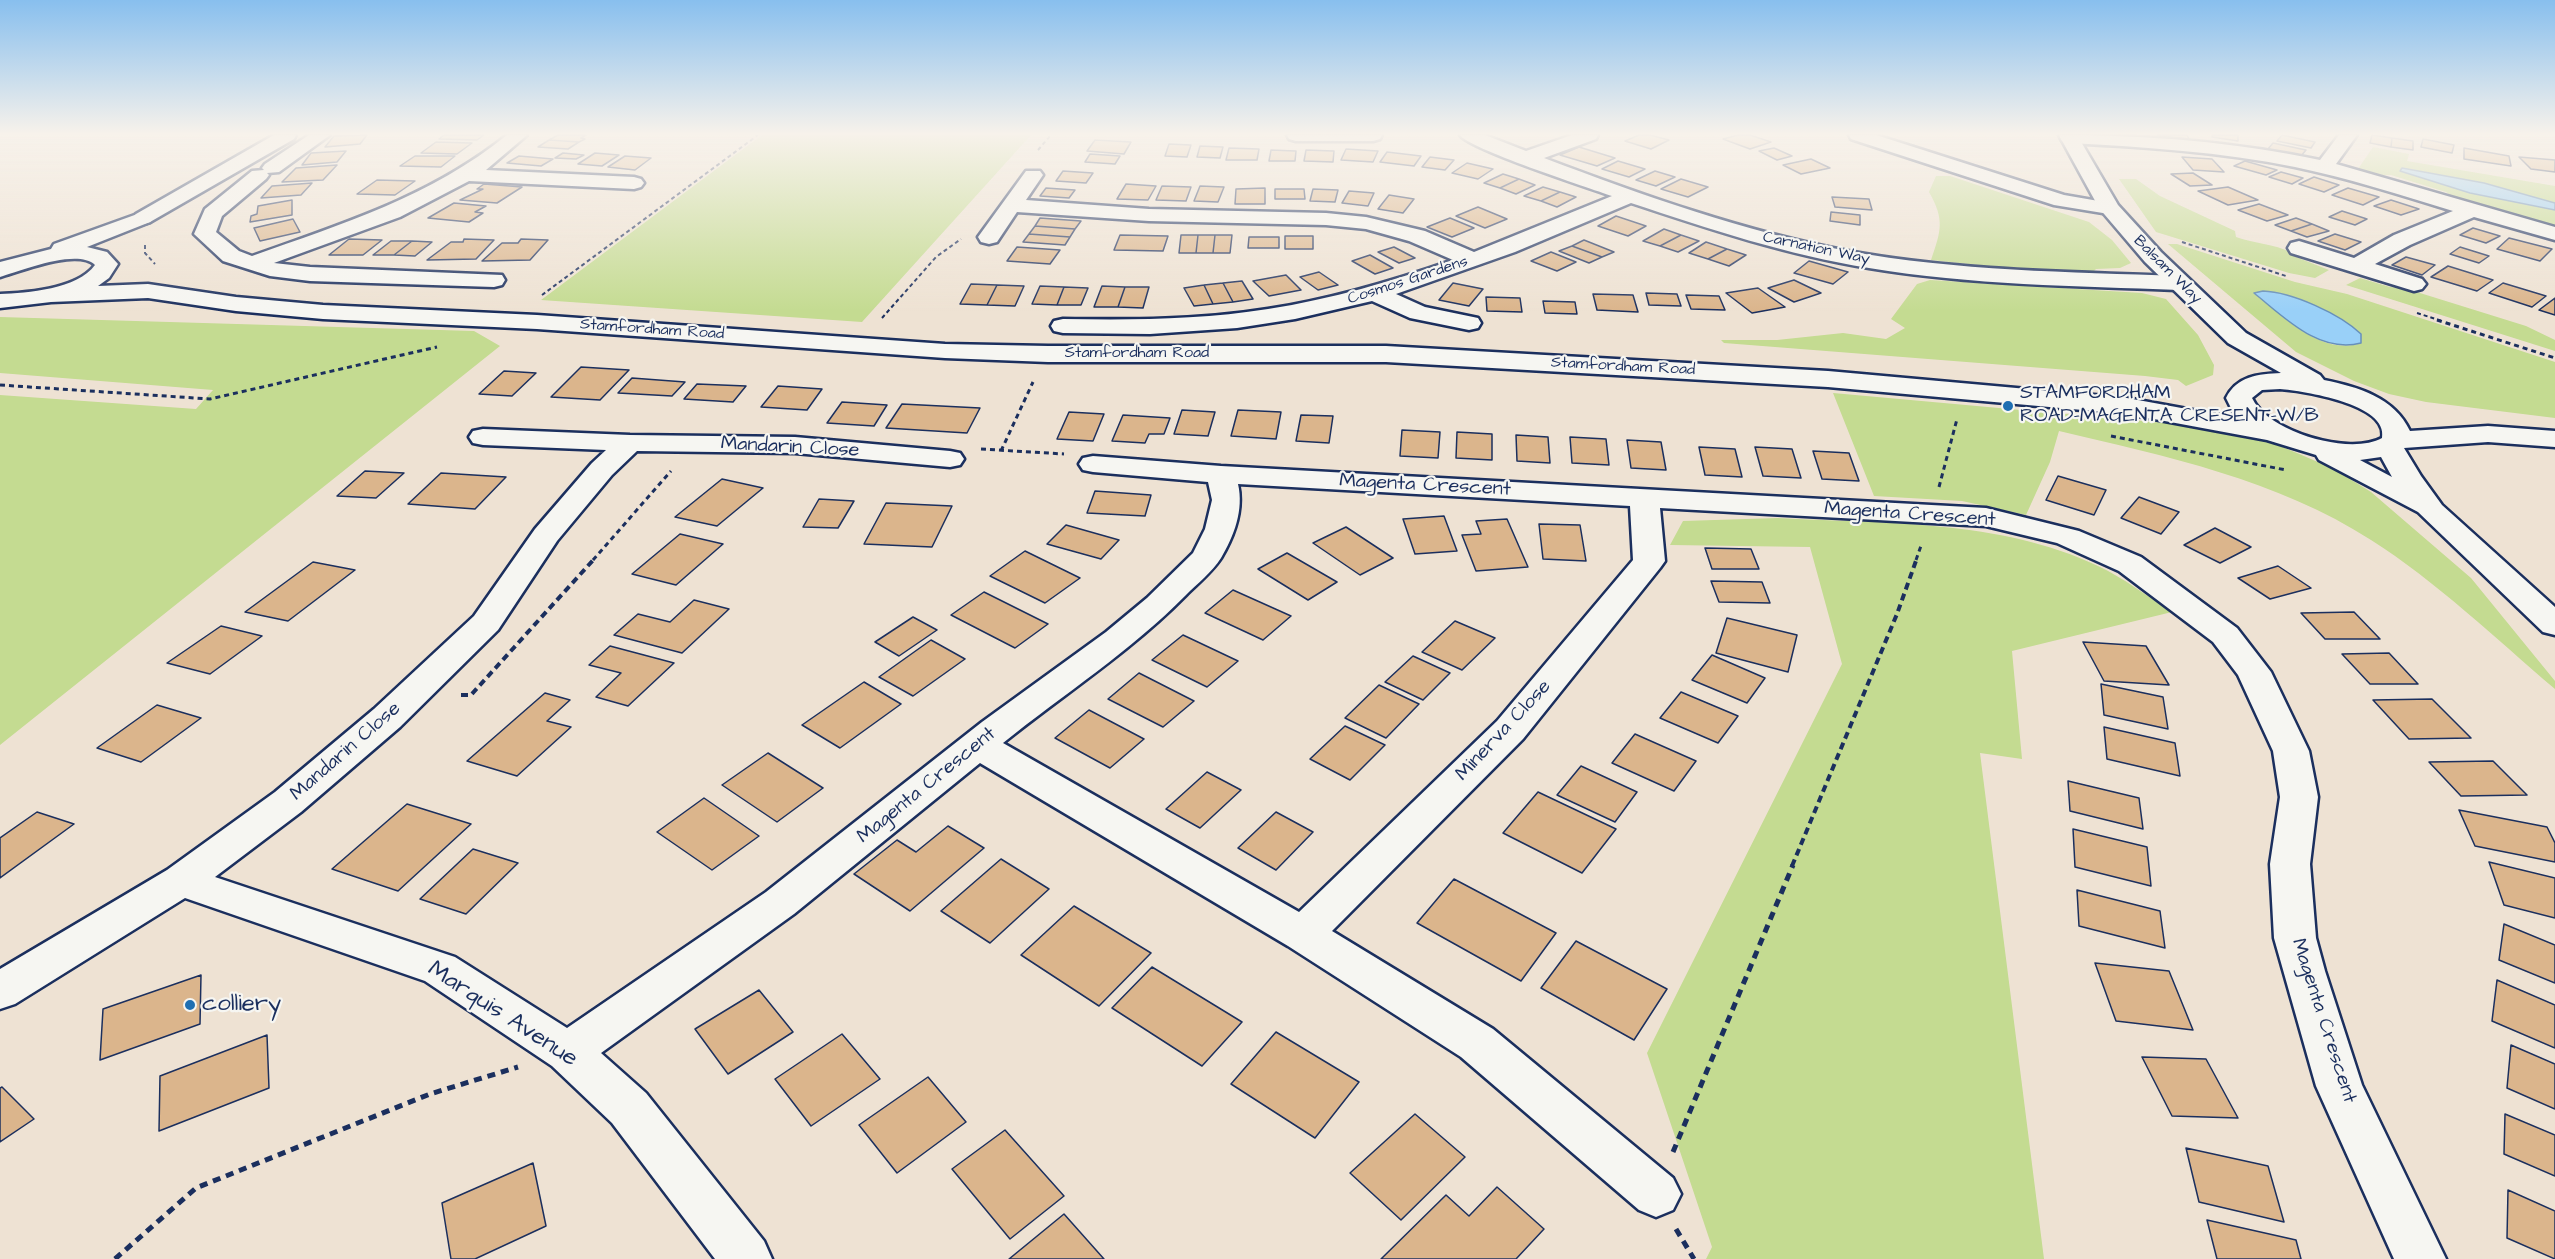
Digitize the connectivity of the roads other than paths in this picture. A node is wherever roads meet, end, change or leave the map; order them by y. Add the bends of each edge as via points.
1 (185, 194) edge
2 (237, 194) edge
3 (429, 194) edge
4 (1020, 194) edge
5 (1624, 194) edge
6 (2039, 194) edge
7 (2101, 194) edge
8 (2418, 194) edge
9 (1630, 196) junction
10 (1011, 205) junction
11 (2109, 208) junction
12 (2471, 211) junction
13 (143, 218) junction
14 (2555, 234) edge
15 (988, 237) dead end
16 (2300, 248) dead end
17 (105, 261) junction
18 (1473, 261) junction
19 (250, 264) junction
20 (14, 265) edge
21 (2356, 266) junction
22 (494, 280) dead end
23 (2179, 283) junction
24 (2414, 284) dead end
25 (148, 291) junction
26 (1375, 293) junction
27 (48, 295) junction
28 (1171, 300) dead end
29 (0, 301) edge
30 (1469, 323) dead end
31 (1063, 326) dead end
32 (1176, 326) junction
33 (2237, 338) junction
34 (2324, 387) junction
35 (2244, 390) junction
36 (2365, 403) junction
37 (2127, 406) junction
38 (2275, 433) junction
39 (2488, 434) junction
40 (483, 437) dead end
41 (2555, 439) edge
42 (630, 443) junction
43 (2392, 443) junction
44 (2307, 444) junction
45 (950, 459) road end
46 (1093, 464) road end
47 (1221, 475) junction
48 (1644, 498) junction
49 (2432, 511) junction
50 (2555, 625) edge
51 (978, 745) junction
52 (181, 881) junction
53 (1303, 934) junction
54 (0, 991) edge
55 (567, 1052) junction
56 (1656, 1194) road end
57 (746, 1259) edge
58 (2420, 1259) edge

1 - 13 street
2 - 19 street via 212,213 205,234 231,256
3 - 19 street via 383,216
4 - 10 street
5 - 9 street, Carnation Way
6 - 11 street
7 - 11 street, Balsam Way
8 - 12 street
9 - 18 street, Cosmos Gardens
9 - 23 street, Carnation Way via 1753,235 1869,261 1997,276
10 - 15 street
10 - 18 street via 1160,216 1356,222 1417,236
11 - 23 street, Balsam Way
12 - 14 street
12 - 21 street via 2402,240
13 - 17 street
13 - 20 street
16 - 21 street
17 - 20 street, Stamfordham Road via 78,254
17 - 25 street, Stamfordham Road
17 - 27 street, Stamfordham Road via 104,270 95,278
18 - 26 street, Cosmos Gardens
19 - 22 street via 310,274
21 - 24 street
23 - 33 street, Balsam Way
25 - 27 street, Stamfordham Road
25 - 37 street, Stamfordham Road via 312,311 509,320 807,342 998,353 1442,356 1847,381
26 - 30 street via 1418,313
26 - 32 street, Cosmos Gardens via 1258,319
27 - 29 street, Stamfordham Road
28 - 32 street
31 - 32 street, Cosmos Gardens
33 - 34 street, Balsam Way
33 - 35 street
34 - 35 street, Stamfordham Road via 2280,381 2262,382
34 - 36 street
35 - 37 street, Stamfordham Road via 2181,402
35 - 38 street via 2239,403 2246,413
36 - 39 street
36 - 43 street via 2392,422 2397,433
37 - 38 street, Stamfordham Road
38 - 44 street
39 - 41 street
39 - 43 street
40 - 42 street, Mandarin Close
42 - 45 street, Mandarin Close via 795,445
42 - 52 street, Mandarin Close via 602,469 546,535 486,623 387,718 288,802
43 - 44 street via 2352,452
43 - 49 street via 2408,479
44 - 49 street
46 - 47 street, Magenta Crescent
47 - 48 street, Magenta Crescent
47 - 51 street, Magenta Crescent via 1227,500 1220,529 1206,556 1118,639
48 - 53 street, Minerva Close via 1649,561 1510,730
48 - 58 street, Magenta Crescent via 1986,517 2068,537 2130,564 2225,635 2254,672 2290,751 2299,797 2290,864 2295,938 2339,1086
49 - 50 street
51 - 53 street
51 - 55 street, Magenta Crescent via 780,903
52 - 54 street, Mandarin Close
52 - 55 street, Marquis Avenue via 440,969
53 - 56 street via 1477,1043
55 - 57 street, Marquis Avenue via 629,1108

